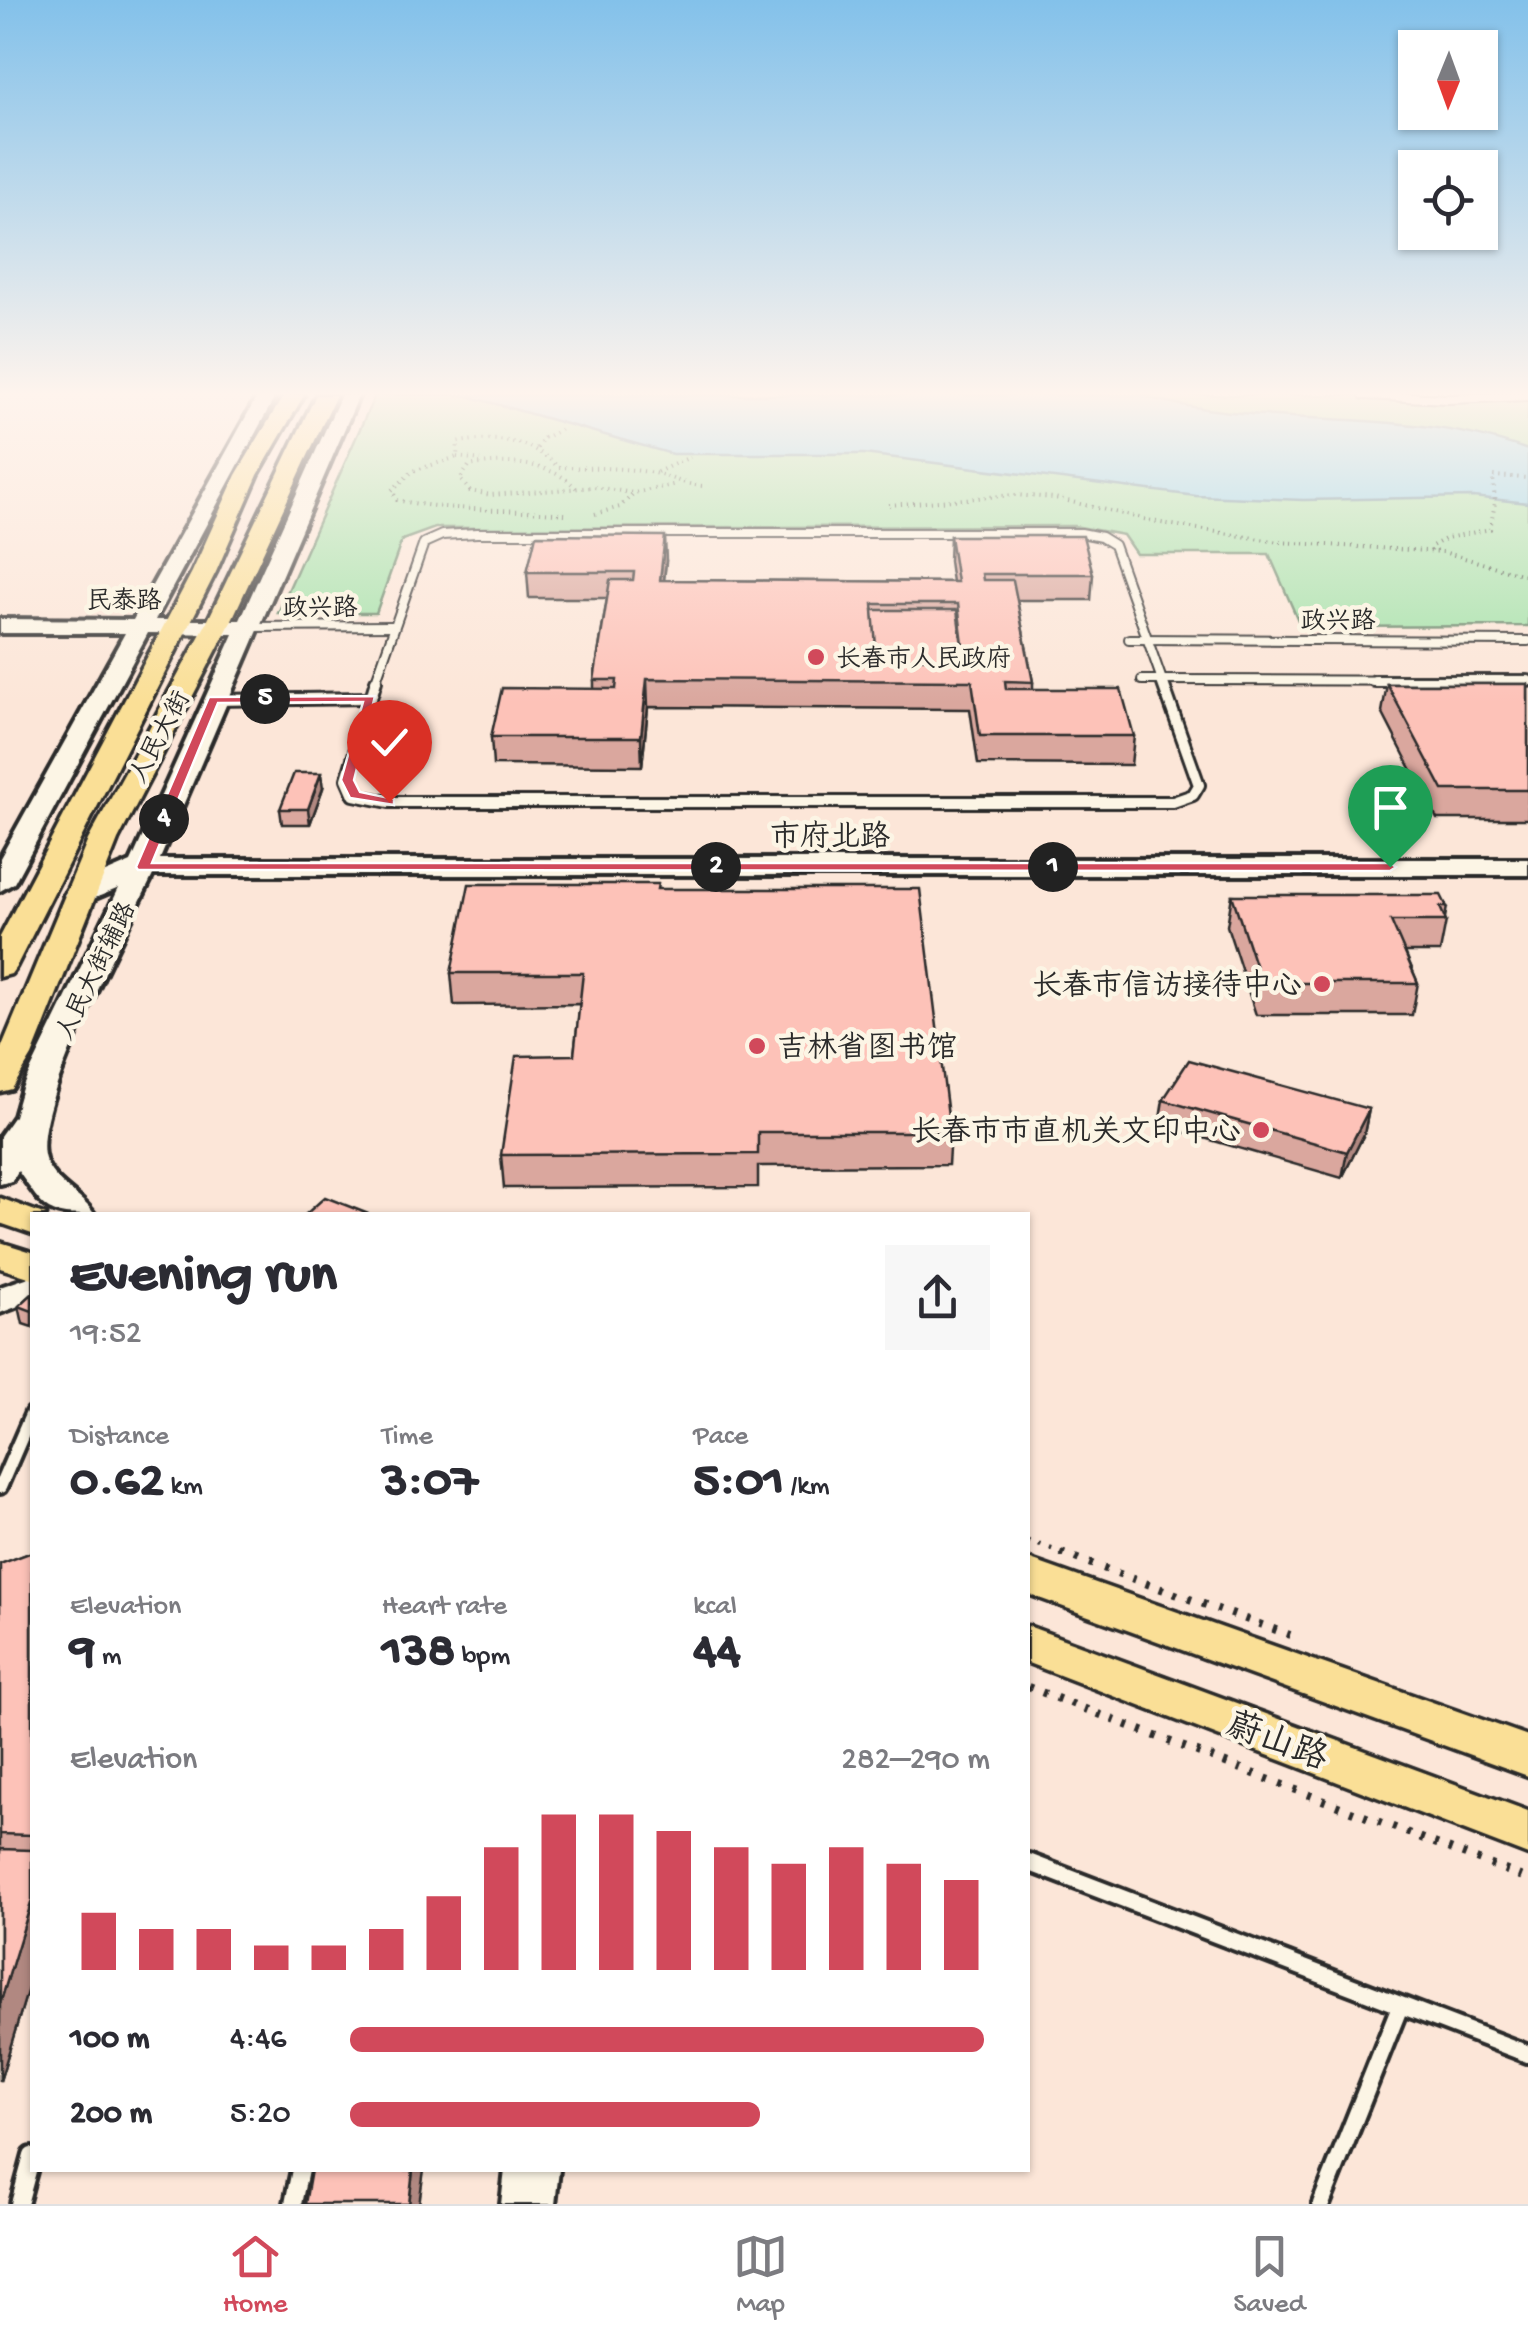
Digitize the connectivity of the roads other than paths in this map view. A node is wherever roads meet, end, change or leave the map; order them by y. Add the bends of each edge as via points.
1 (210, 498) edge
2 (236, 498) edge
3 (277, 498) edge
4 (304, 498) edge
5 (0, 626) edge
6 (217, 626) junction
7 (248, 626) junction
8 (392, 626) junction
9 (137, 627) junction
10 (175, 627) junction
11 (1129, 638) dead end
12 (1148, 638) junction
13 (1528, 641) edge
14 (382, 659) junction
15 (398, 659) dead end
16 (1142, 680) dead end
17 (1162, 680) junction
18 (1528, 681) edge
19 (370, 698) junction
20 (214, 700) junction
21 (143, 867) junction
22 (1528, 867) edge
23 (0, 882) edge
24 (78, 895) junction
25 (0, 966) edge
26 (0, 1082) edge
27 (38, 1088) junction
28 (0, 1174) edge
29 (0, 1210) edge
30 (74, 1212) edge
31 (30, 1221) edge
32 (0, 1254) edge
33 (30, 1265) edge
34 (30, 1289) edge
35 (0, 1301) edge
36 (30, 1418) edge
37 (0, 1487) edge
38 (1030, 1577) edge
39 (1030, 1645) edge
40 (1528, 1756) edge
41 (1528, 1833) edge
42 (1030, 1863) edge
43 (1400, 2006) junction
44 (1528, 2054) edge
45 (30, 2164) edge
46 (300, 2172) edge
47 (532, 2172) edge
48 (20, 2204) edge
49 (293, 2204) edge
50 (528, 2204) edge
51 (1321, 2204) edge

1 - 9 main road
2 - 10 main road, 人民大街
3 - 6 main road, 人民大街
4 - 7 main road, 人民大街辅路
5 - 9 main road, 民泰路
6 - 7 main road, 民泰路
6 - 10 main road, 民泰路
6 - 24 main road, 人民大街
7 - 8 lane, 政兴路
7 - 20 main road, 人民大街辅路
8 - 12 lane via 424,543 442,535 1081,533 1114,545
8 - 14 lane
9 - 10 main road, 民泰路
9 - 23 main road
10 - 25 main road, 人民大街
11 - 12 lane, 政兴路
12 - 13 lane, 政兴路
12 - 17 lane
14 - 15 lane
14 - 19 lane
16 - 17 lane
17 - 18 lane
17 - 19 lane via 1198,784 1193,795 1173,802 367,801 354,795 347,780
19 - 20 lane
20 - 21 main road, 人民大街辅路
21 - 22 main road, 市府北路
21 - 24 main road, 市府北路
21 - 27 main road, 人民大街辅路
24 - 26 main road, 人民大街
27 - 28 main road
27 - 30 main road via 26,1131 28,1160 52,1196
29 - 31 main road
32 - 33 main road
34 - 35 main road
36 - 37 lane
38 - 40 main road
39 - 41 main road, 蔚山路
42 - 43 lane
43 - 44 lane
43 - 51 lane
45 - 48 lane
46 - 49 lane
47 - 50 main road

